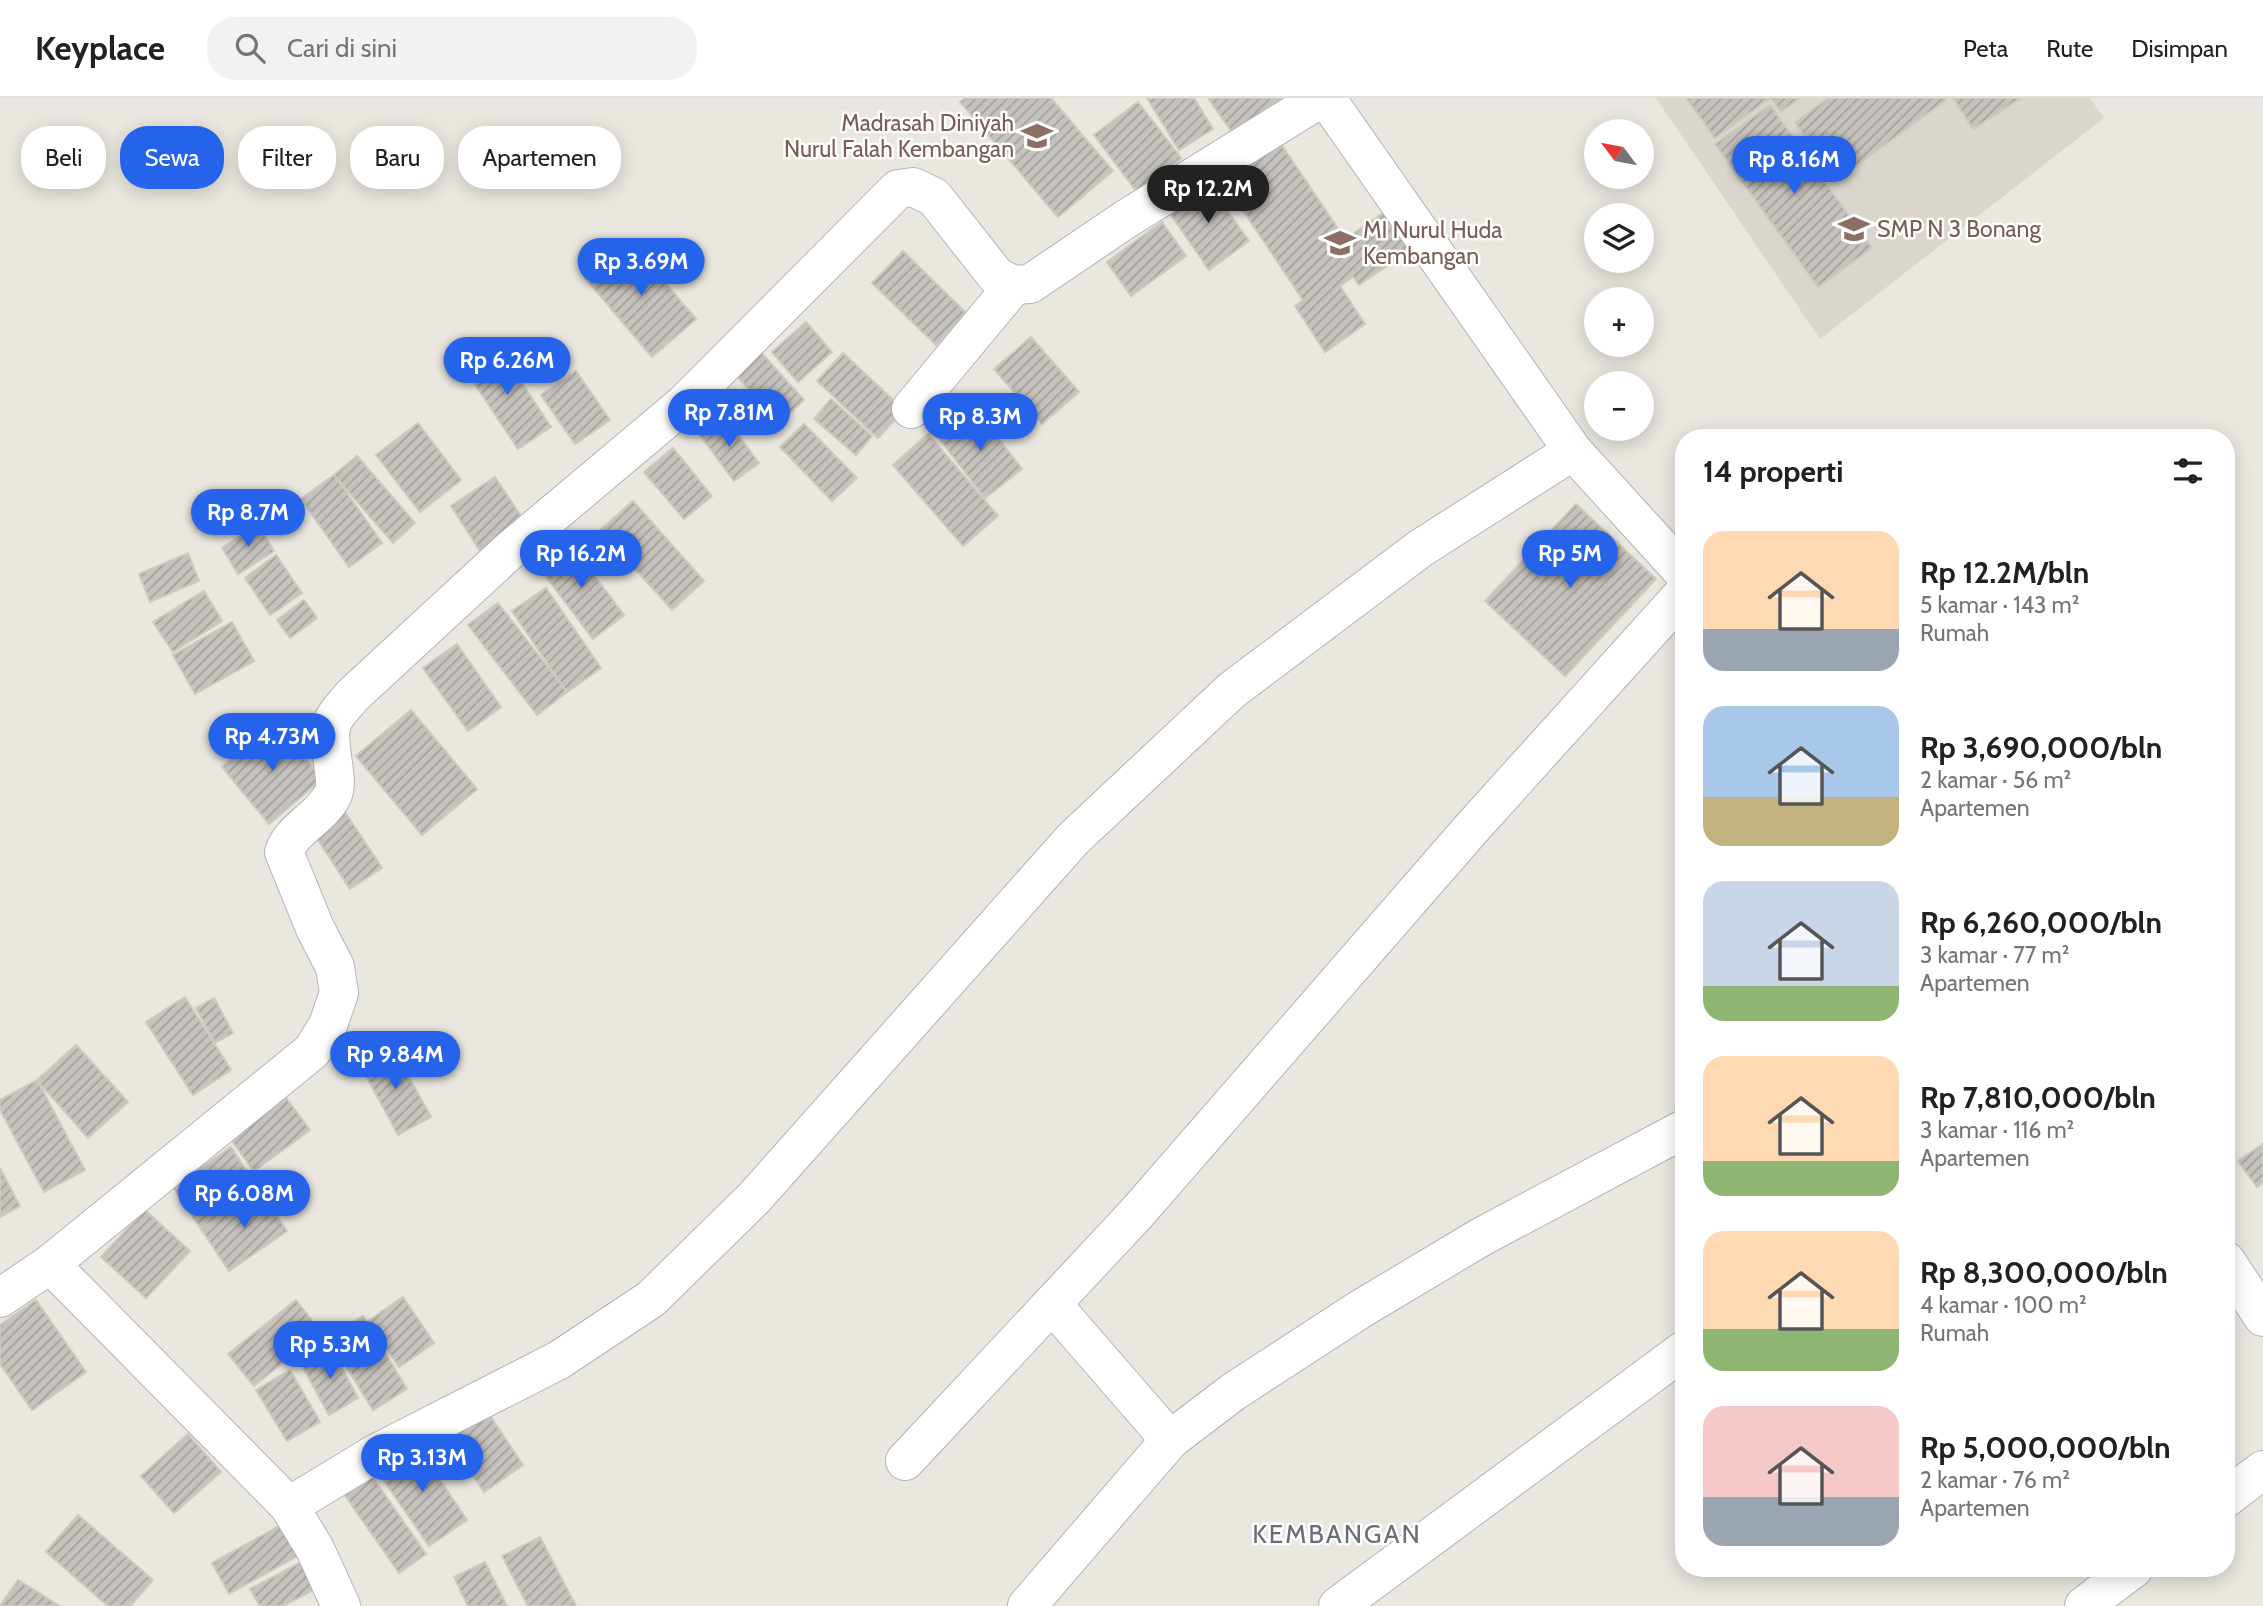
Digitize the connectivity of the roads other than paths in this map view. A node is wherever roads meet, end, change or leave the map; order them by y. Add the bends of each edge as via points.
1 (1324, 98) edge
2 (1014, 285) junction
3 (911, 409) dead end
4 (1573, 450) junction
5 (1675, 563) edge
6 (1675, 603) edge
7 (1675, 1134) edge
8 (50, 1264) junction
9 (2235, 1275) edge
10 (0, 1298) edge
11 (1052, 1304) junction
12 (2263, 1317) edge
13 (1675, 1357) edge
14 (1170, 1440) junction
15 (905, 1461) dead end
16 (2263, 1470) edge
17 (2235, 1491) edge
18 (289, 1506) junction
19 (2122, 1577) edge
20 (341, 1606) edge
21 (1027, 1606) edge
22 (1338, 1606) edge
23 (2084, 1606) edge

1 - 2 street via 1126,219 1030,284
1 - 4 street
2 - 3 street
2 - 8 street via 997,277 934,197 913,187 898,189 685,403 509,551 352,696 332,722 334,791 327,804 289,840 284,852 335,967 340,993 328,1025 313,1051
4 - 5 street
4 - 18 street via 1421,548 1232,690 1073,839 755,1197 651,1298 559,1360 375,1454
6 - 11 street
7 - 14 street via 1481,1237 1359,1310 1233,1392
8 - 10 street
8 - 18 street
9 - 12 street
11 - 14 street
11 - 15 street
13 - 22 street
14 - 21 street
16 - 17 street
18 - 20 street
19 - 23 street

